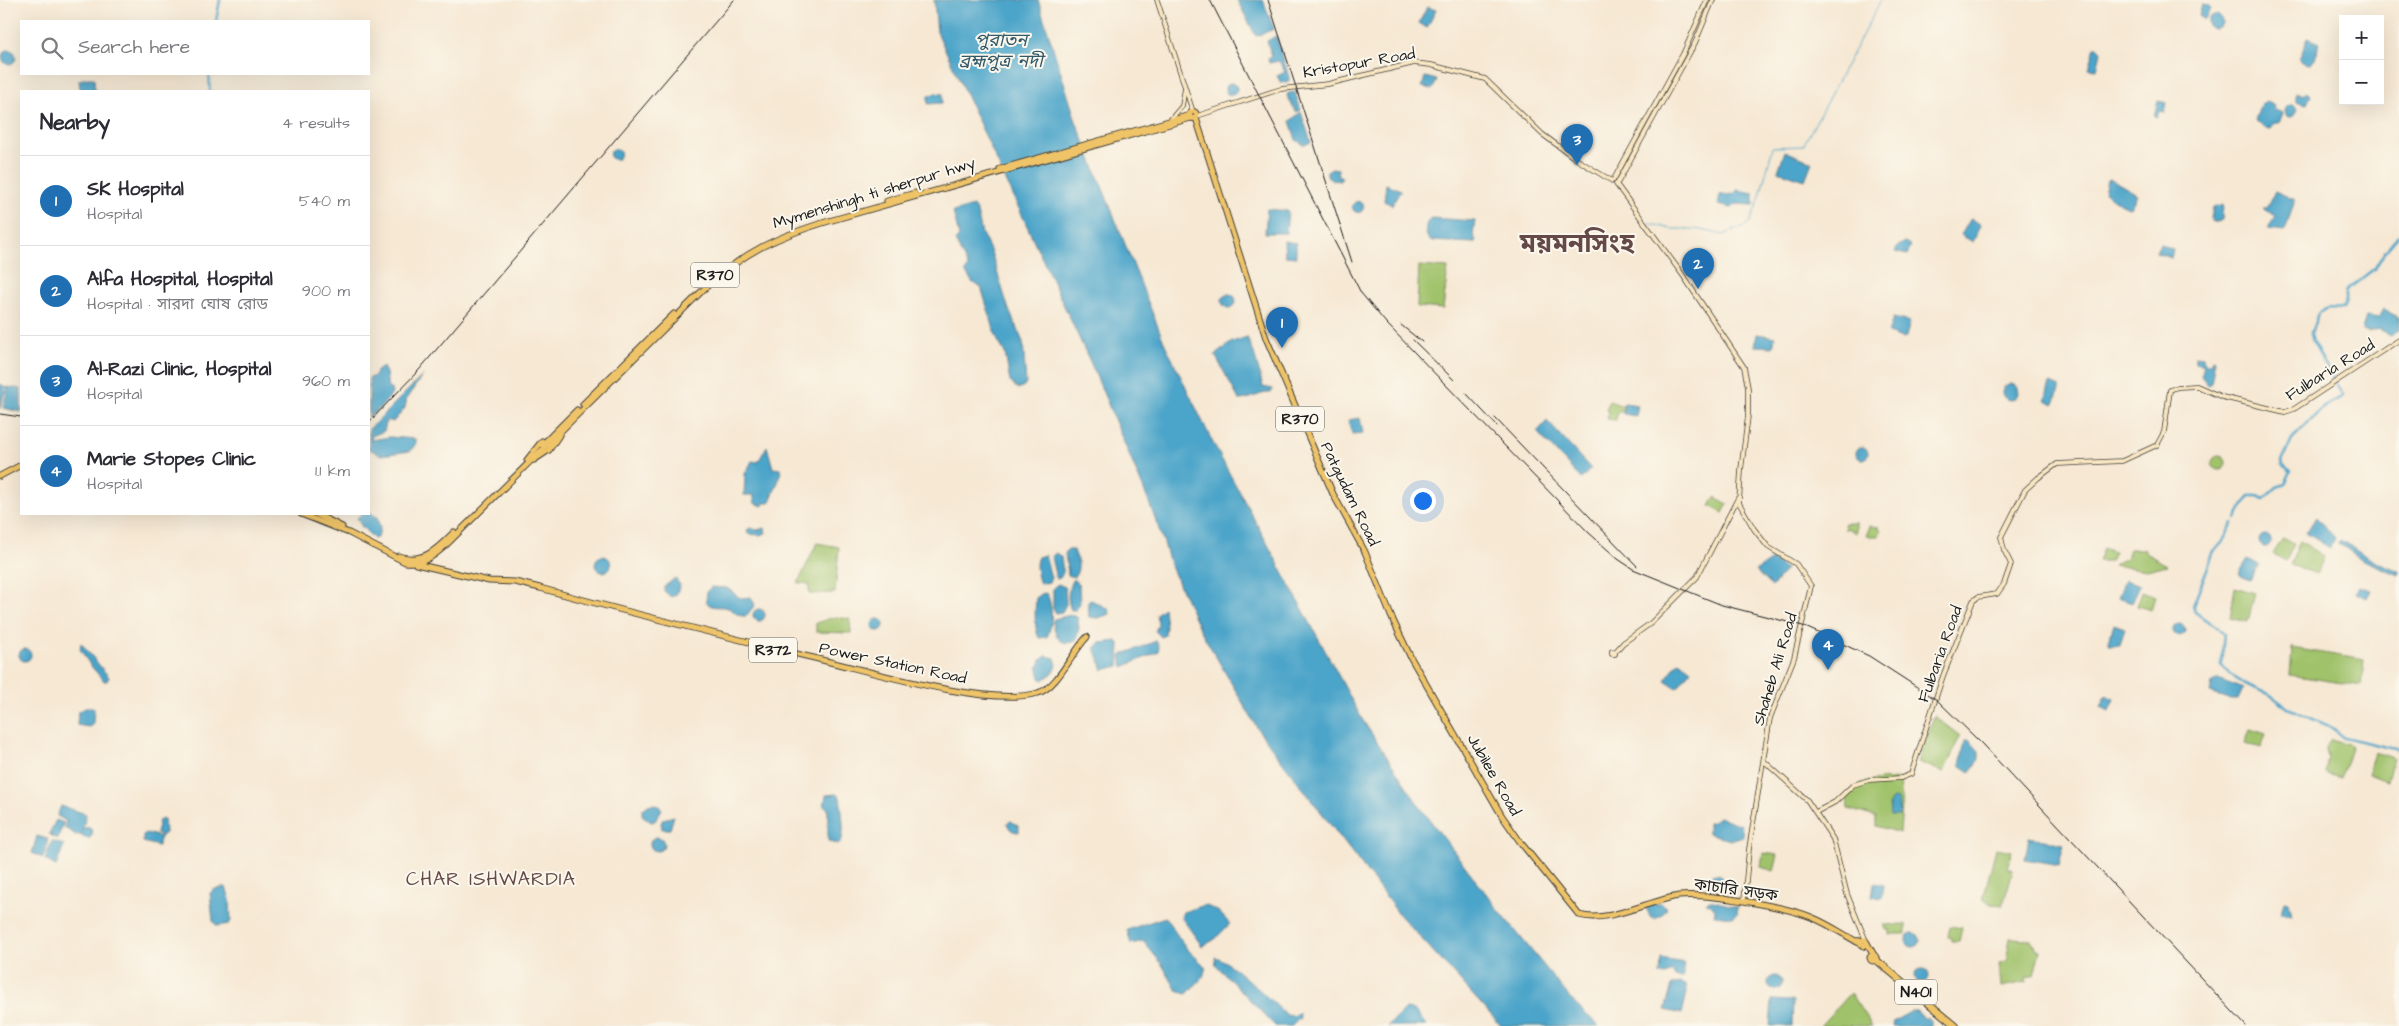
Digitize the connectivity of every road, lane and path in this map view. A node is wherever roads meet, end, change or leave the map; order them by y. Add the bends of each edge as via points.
1 (1157, 0) edge
2 (1707, 0) edge
3 (1713, 0) edge
4 (1185, 84) junction
5 (1193, 116) junction
6 (1169, 121) junction
7 (1131, 134) junction
8 (1615, 182) junction
9 (2399, 340) edge
10 (560, 429) junction
11 (528, 461) junction
12 (20, 464) edge
13 (0, 474) edge
14 (1738, 498) junction
15 (314, 516) edge
16 (432, 555) junction
17 (414, 563) junction
18 (437, 569) junction
19 (1087, 636) dead end
20 (1402, 638) joint
21 (1615, 652) dead end
22 (1764, 761) junction
23 (1816, 812) junction
24 (1744, 901) junction
25 (1579, 915) joint
26 (1862, 942) junction
27 (1873, 957) joint
28 (1956, 1026) edge

1 - 4 main road
2 - 8 main road via 1683,54
3 - 8 main road via 1694,43
4 - 5 main road
4 - 6 main road via 1182,106
5 - 6 main road, Kristopur Road
5 - 7 main road, Kristopur Road
5 - 8 main road, Kristopur Road via 1281,89 1328,84 1414,63 1431,65 1485,79 1542,134
5 - 20 main road, Patgudam Road / R370 via 1266,338 1332,494 1365,552
6 - 7 main road, Kristopur Road
7 - 10 main road, Mymenshingh ti sherpur hwy / R370 via 788,233 757,248 737,260 704,289
8 - 14 main road via 1686,280 1746,371 1748,416
9 - 23 main road, Fulbaria Road via 2285,412 2222,397 2197,386 2178,386 2170,390 2164,432 2156,445 2122,461 2059,464 2038,478 2018,502 2001,538 2012,564 2004,584 1997,594 1973,601 1943,676 1912,774 1853,785 1835,802
10 - 11 main road via 535,447
10 - 11 main road via 549,450
11 - 16 main road
12 - 13 main road
14 - 21 main road via 1697,577 1651,623
14 - 22 main road, Shaheb Ali Road via 1754,529 1768,547 1796,564 1811,586 1794,658 1770,718
15 - 16 main road via 398,556 418,559
15 - 17 main road, Power Station Road via 393,557
16 - 17 main road
16 - 18 main road
17 - 18 main road, Power Station Road / R372
18 - 19 main road, Power Station Road / R372 via 489,581 515,582 769,649 937,687 985,694 1018,697 1040,693 1054,682
20 - 25 main road, Jubilee Road via 1502,816 1520,844
22 - 23 main road
22 - 24 main road, Shaheb Ali Road via 1749,848
23 - 26 main road via 1833,840 1847,894 1863,933
24 - 25 main road, কাচারি সড়ক via 1681,896 1600,916
24 - 26 main road, কাচারি সড়ক via 1810,916
26 - 27 main road, কাচারি সড়ক
27 - 28 highway, N401

